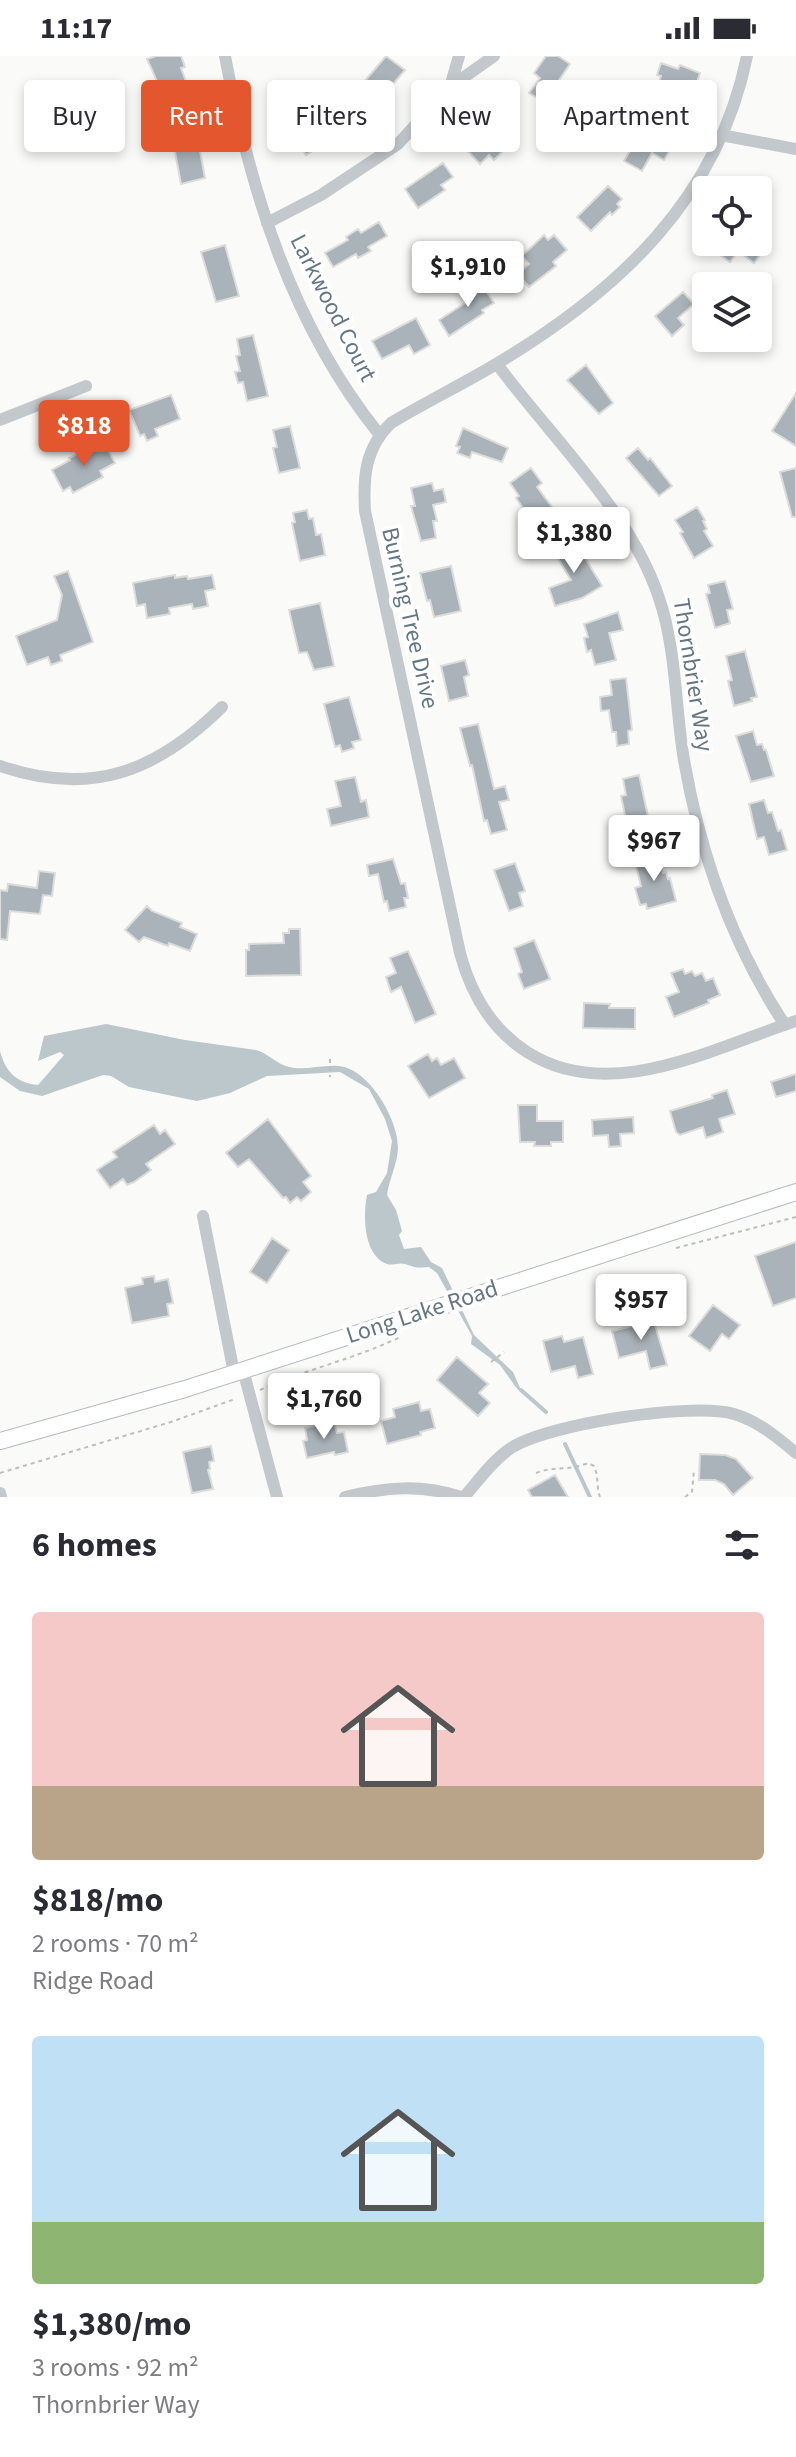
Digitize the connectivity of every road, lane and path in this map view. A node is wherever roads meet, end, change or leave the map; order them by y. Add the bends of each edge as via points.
1 (225, 56) edge
2 (459, 56) edge
3 (494, 56) edge
4 (747, 56) edge
5 (452, 80) edge
6 (460, 80) edge
7 (411, 130) edge
8 (721, 135) junction
9 (796, 149) edge
10 (267, 223) junction
11 (497, 364) junction
12 (86, 386) dead end
13 (0, 420) edge
14 (379, 434) junction
15 (222, 707) dead end
16 (0, 766) edge
17 (790, 1023) edge
18 (330, 1059) dead end
19 (330, 1077) dead end
20 (796, 1192) edge
21 (203, 1216) dead end
22 (796, 1217) edge
23 (666, 1250) dead end
24 (402, 1335) dead end
25 (504, 1352) dead end
26 (491, 1362) dead end
27 (238, 1372) junction
28 (260, 1390) dead end
29 (240, 1397) dead end
30 (0, 1441) edge
31 (796, 1453) edge
32 (694, 1469) dead end
33 (0, 1473) edge
34 (536, 1473) dead end
35 (277, 1497) edge
36 (345, 1497) edge
37 (463, 1497) edge
38 (600, 1497) edge
39 (685, 1497) edge

1 - 10 street, Larkwood Court
2 - 5 street
3 - 6 street
4 - 8 street
7 - 10 street via 321,195
8 - 9 street
8 - 11 street via 682,205 645,251 582,305
10 - 14 street, Larkwood Court via 310,323
11 - 14 street
11 - 17 street, Thornbrier Way via 618,517 653,581 666,624 683,753 705,855 753,974
12 - 13 street
14 - 17 street, Burning Tree Drive via 365,475 368,535 460,953 491,1021 542,1061 603,1074 665,1065
15 - 16 street via 187,739 125,772 51,778
18 - 19 path
20 - 27 main road, Long Lake Road
21 - 27 street
22 - 23 path
24 - 28 path
25 - 26 path
27 - 30 main road, Long Lake Road
27 - 35 street
29 - 33 path
31 - 37 street via 774,1434 733,1414 660,1413 538,1435 498,1458
32 - 39 path via 692,1492
34 - 38 path via 588,1463 597,1474
36 - 37 street via 412,1487

